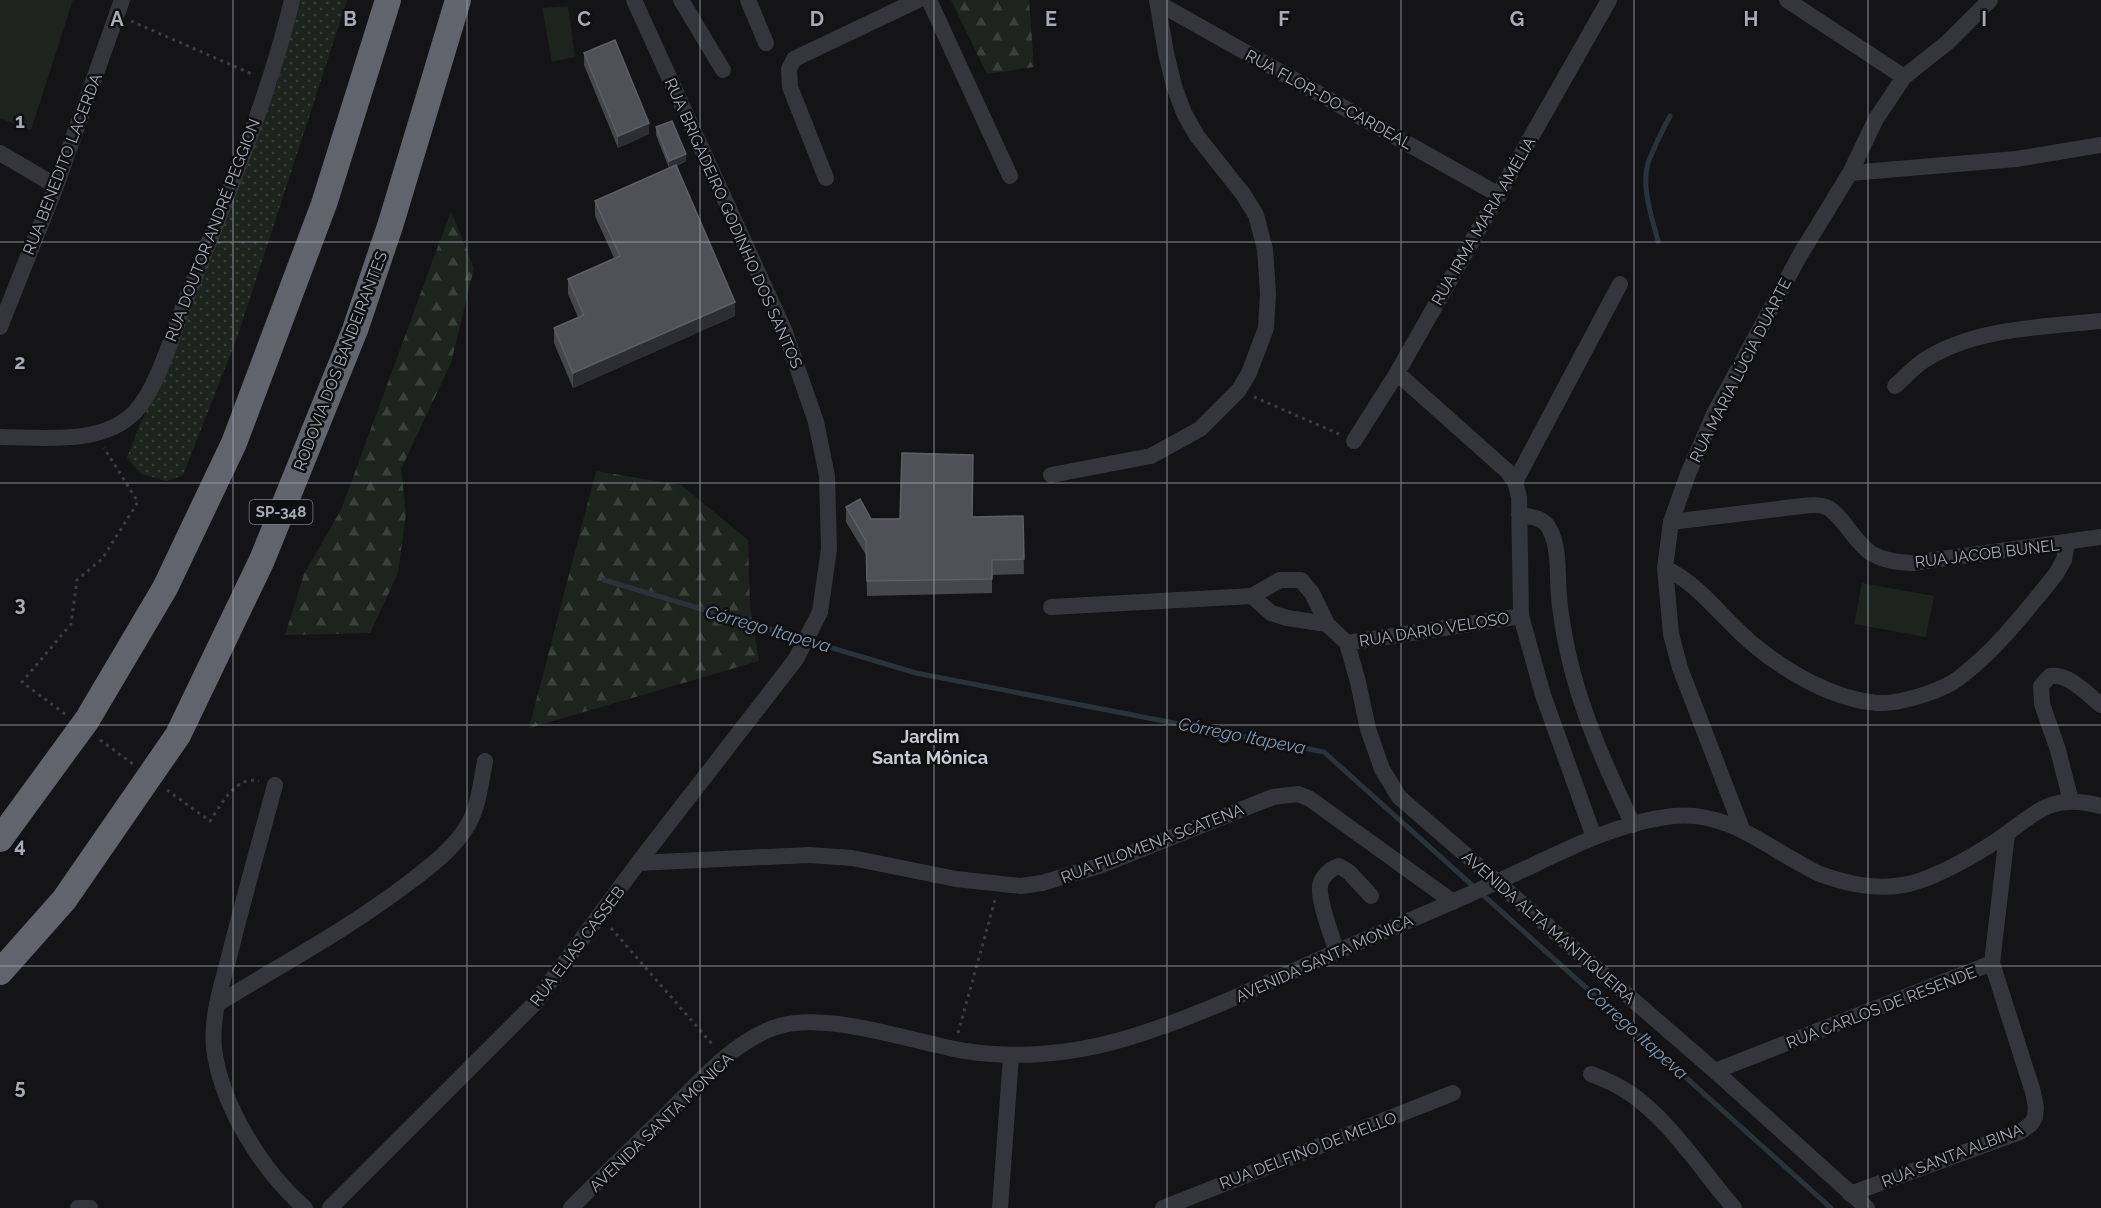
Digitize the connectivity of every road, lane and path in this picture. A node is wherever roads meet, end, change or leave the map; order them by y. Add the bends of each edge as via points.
1 (292, 0) edge
2 (388, 0) edge
3 (458, 0) edge
4 (634, 0) edge
5 (681, 0) edge
6 (748, 0) edge
7 (918, 0) edge
8 (928, 0) edge
9 (1609, 0) edge
10 (1786, 0) edge
11 (1990, 0) edge
12 (1158, 2) edge
13 (120, 8) edge
14 (766, 43) dead end
15 (723, 70) dead end
16 (1904, 77) junction
17 (270, 82) junction
18 (2101, 145) edge
19 (0, 153) edge
20 (1850, 173) junction
21 (1010, 176) dead end
22 (826, 178) dead end
23 (56, 186) junction
24 (1499, 195) junction
25 (1620, 284) dead end
26 (2101, 321) edge
27 (0, 327) edge
28 (1397, 373) junction
29 (1895, 386) dead end
30 (1239, 390) junction
31 (95, 434) junction
32 (0, 437) edge
33 (1354, 441) joint
34 (1051, 475) dead end
35 (1515, 482) junction
36 (1519, 515) junction
37 (1671, 522) junction
38 (2101, 537) edge
39 (2067, 543) junction
40 (1665, 568) junction
41 (1252, 596) junction
42 (1051, 607) dead end
43 (1521, 616) junction
44 (1327, 624) junction
45 (1347, 642) junction
46 (798, 655) joint
47 (2101, 705) edge
48 (69, 717) dead end
49 (97, 738) dead end
50 (485, 761) dead end
51 (135, 766) dead end
52 (275, 785) joint
53 (163, 786) dead end
54 (2071, 801) junction
55 (2101, 806) edge
56 (1632, 825) junction
57 (1742, 830) junction
58 (2007, 834) junction
59 (1594, 837) junction
60 (0, 839) edge
61 (638, 863) junction
62 (1494, 883) junction
63 (999, 884) junction
64 (1371, 896) dead end
65 (1460, 899) junction
66 (600, 916) junction
67 (1336, 952) junction
68 (1992, 963) junction
69 (0, 972) edge
70 (217, 1004) junction
71 (954, 1048) junction
72 (1011, 1056) junction
73 (725, 1059) junction
74 (1715, 1071) junction
75 (1591, 1074) dead end
76 (1453, 1094) dead end
77 (1850, 1194) junction
78 (78, 1208) edge
79 (90, 1208) edge
80 (305, 1208) edge
81 (330, 1208) edge
82 (571, 1208) edge
83 (1000, 1208) edge
84 (1163, 1208) edge
85 (1734, 1208) edge
86 (1867, 1208) edge

1 - 17 street, RUA DOUTOR ANDRÉ PEGGION
2 - 60 highway via 324,204 234,443 165,588 87,720
3 - 69 highway, RODOVIA DOS BANDEIRANTES / SP-348 via 355,330 262,560 178,735 64,900
4 - 46 street, RUA BRIGADEIRO GODINHO DOS SANTOS via 785,332 816,422 827,476 829,549 820,612
5 - 15 street
6 - 14 street
7 - 22 street via 794,58 789,69 790,87
8 - 21 street
9 - 24 street, RUA IRMA MARIA AMÉLIA
10 - 16 street
11 - 16 street, RUA MARIA LÚCIA DUARTE via 1948,42
12 - 24 street, RUA FLOR-DO-CARDEAL
12 - 30 street via 1166,53 1184,113 1256,214 1265,249 1266,328
13 - 17 path
13 - 23 street, RUA BENEDITO LACERDA
16 - 20 street, RUA MARIA LÚCIA DUARTE via 1876,119
17 - 31 street, RUA DOUTOR ANDRÉ PEGGION via 152,386 135,412 114,427
18 - 20 street via 2016,159
19 - 23 street
20 - 37 street, RUA MARIA LÚCIA DUARTE via 1800,255 1715,411
23 - 27 street, RUA BENEDITO LACERDA
24 - 28 street, RUA IRMA MARIA AMÉLIA
25 - 35 street
26 - 29 street via 2025,329 1945,348
28 - 33 street, RUA IRMA MARIA AMÉLIA
28 - 35 street
30 - 33 path
30 - 34 street via 1200,429 1151,456
31 - 32 street
31 - 48 path via 138,502 102,560 77,580 71,624 22,682
35 - 36 street
36 - 43 street
36 - 56 street via 1536,517 1551,532 1568,653 1579,694 1598,750
37 - 39 street, RUA JACOB BUNEL via 1822,506 1835,513 1872,553 1889,561 1912,563
37 - 40 street, RUA MARIA LÚCIA DUARTE
38 - 39 street, RUA JACOB BUNEL
39 - 40 street via 2056,574 1987,655 1958,680 1938,690 1879,703 1816,685 1775,662 1692,586
40 - 57 street, RUA MARIA LÚCIA DUARTE via 1671,634 1680,668
41 - 42 street
41 - 44 street via 1271,613
41 - 44 street via 1280,580 1301,580
43 - 45 street, RUA DARIO VELOSO
43 - 59 street
44 - 45 street
45 - 62 street, AVENIDA ALTA MANTIQUEIRA via 1368,729 1382,769 1399,797
46 - 61 street, RUA ELIAS CASSEB
47 - 54 street via 2062,677 2050,676 2041,686 2042,704
49 - 51 path
50 - 70 street via 478,801 469,823 456,842 426,870 372,911
52 - 53 path via 251,779 242,782 210,821
52 - 70 street
54 - 55 street, AVENIDA SANTA MONICA
54 - 58 street, AVENIDA SANTA MONICA via 2031,814
56 - 57 street, AVENIDA SANTA MONICA via 1694,814
56 - 59 street, AVENIDA SANTA MONICA
57 - 58 street, AVENIDA SANTA MONICA via 1817,873 1864,886 1886,887 1910,884 1942,872
58 - 68 street, RUA CARLOS DE RESENDE
59 - 62 street, AVENIDA SANTA MONICA
61 - 63 street, RUA FILOMENA SCATENA via 809,855 852,858
61 - 66 street, RUA ELIAS CASSEB
62 - 65 street, AVENIDA SANTA MONICA
62 - 74 street, AVENIDA ALTA MANTIQUEIRA
63 - 65 street, RUA FILOMENA SCATENA via 1042,883 1099,866 1273,797 1298,794
63 - 71 path
64 - 67 street via 1339,866 1322,880 1320,893
65 - 67 street, AVENIDA SANTA MONICA
66 - 73 path
66 - 81 street, RUA ELIAS CASSEB via 534,1004
67 - 72 street, AVENIDA SANTA MONICA via 1202,1012 1122,1039 1069,1052
68 - 74 street, RUA CARLOS DE RESENDE
68 - 77 street, RUA SANTA ALBINA via 2033,1092 2036,1107 2031,1124 2019,1132
70 - 80 street via 214,1047 233,1110 262,1162
71 - 72 street, AVENIDA SANTA MONICA
71 - 73 street, AVENIDA SANTA MONICA via 830,1023 799,1023 775,1027
72 - 83 street
73 - 82 street, AVENIDA SANTA MONICA
74 - 77 street, AVENIDA ALTA MANTIQUEIRA
75 - 85 street via 1630,1093 1648,1108
76 - 84 street, RUA DELFINO DE MELLO
77 - 86 street, AVENIDA ALTA MANTIQUEIRA
78 - 79 street

